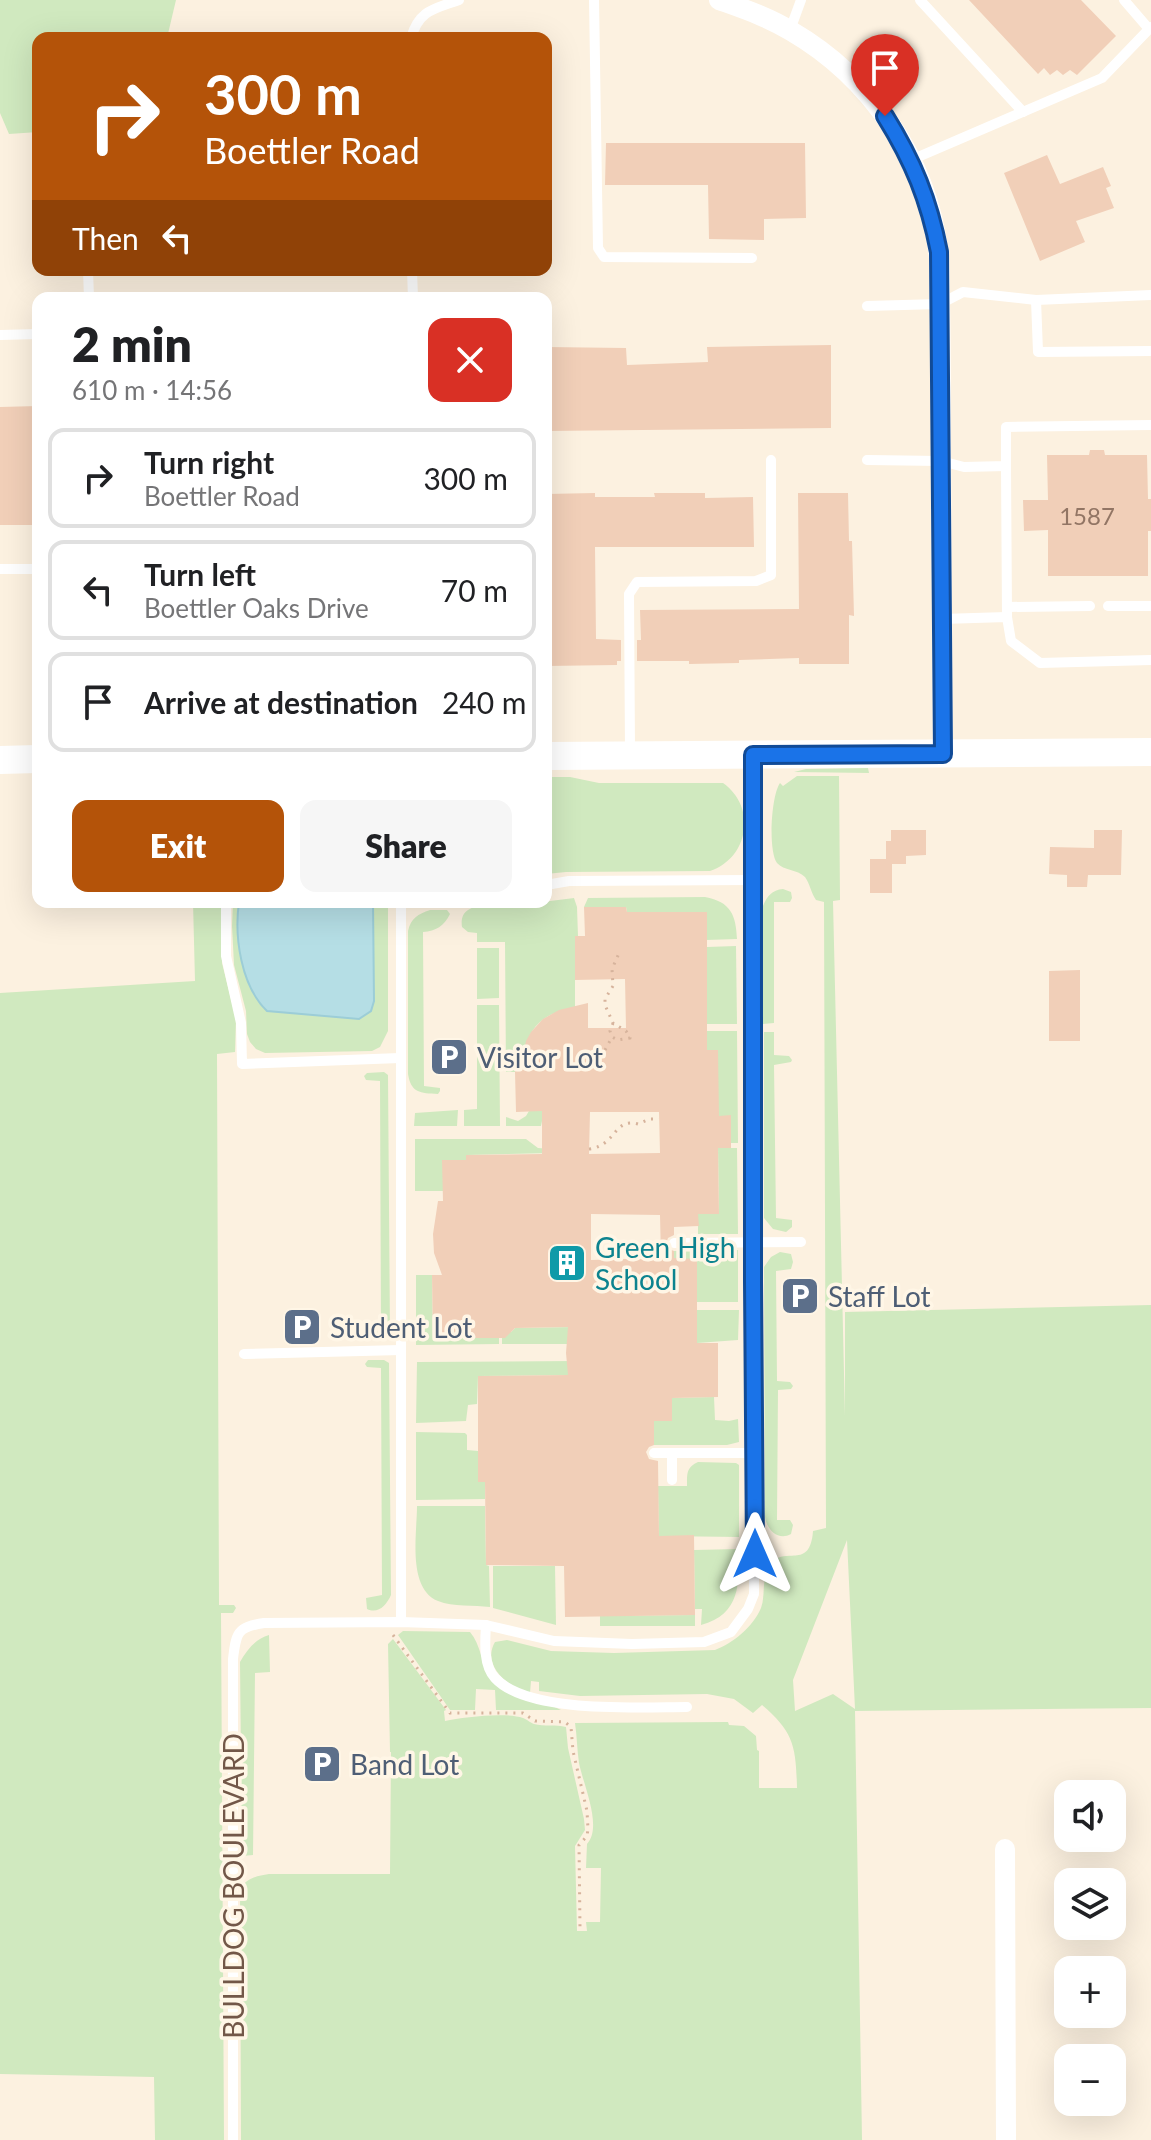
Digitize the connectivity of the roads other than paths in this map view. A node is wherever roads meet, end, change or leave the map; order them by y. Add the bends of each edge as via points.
1 (459, 0) edge
2 (594, 0) edge
3 (719, 0) edge
4 (801, 0) edge
5 (920, 0) edge
6 (1124, 0) edge
7 (1150, 28) edge
8 (790, 30) junction
9 (413, 32) edge
10 (1023, 112) junction
11 (911, 160) junction
12 (752, 258) dead end
13 (1151, 295) edge
14 (1036, 300) junction
15 (940, 304) junction
16 (867, 306) dead end
17 (32, 334) edge
18 (0, 335) edge
19 (1151, 351) edge
20 (1151, 425) edge
21 (771, 460) dead end
22 (867, 460) dead end
23 (941, 461) junction
24 (1006, 466) junction
25 (0, 569) edge
26 (32, 569) edge
27 (1090, 606) dead end
28 (1108, 606) dead end
29 (1151, 606) edge
30 (1007, 612) junction
31 (942, 619) junction
32 (1151, 660) edge
33 (1151, 752) edge
34 (943, 754) junction
35 (630, 755) junction
36 (753, 755) junction
37 (552, 756) edge
38 (32, 759) edge
39 (0, 760) edge
40 (753, 880) junction
41 (552, 884) edge
42 (226, 908) edge
43 (401, 908) edge
44 (400, 1058) junction
45 (801, 1242) dead end
46 (674, 1243) dead end
47 (753, 1244) junction
48 (401, 1350) junction
49 (244, 1354) dead end
50 (654, 1453) dead end
51 (672, 1453) junction
52 (754, 1453) junction
53 (672, 1480) dead end
54 (401, 1622) junction
55 (486, 1625) junction
56 (687, 1707) dead end
57 (1005, 1849) dead end
58 (233, 2140) edge
59 (1006, 2140) edge

1 - 9 lane via 427,11
2 - 12 lane via 598,248 604,257
3 - 8 street
4 - 8 lane
5 - 10 lane
6 - 7 lane
7 - 10 lane via 1102,78
8 - 11 street via 865,92
10 - 11 lane
11 - 15 street via 933,221
13 - 14 lane
14 - 15 lane via 963,292
14 - 19 lane via 1038,352
15 - 16 lane
15 - 23 street
17 - 18 lane
20 - 24 lane via 1006,427
21 - 35 lane via 771,575 756,581 637,582 629,594
22 - 23 lane
23 - 24 lane via 964,467
23 - 31 street
24 - 30 lane
25 - 26 lane
27 - 30 lane
28 - 29 lane
30 - 31 lane
30 - 32 lane via 1011,641 1040,663
31 - 34 street
33 - 34 street
34 - 36 street
35 - 36 street
35 - 37 street
36 - 40 lane
38 - 39 street
40 - 41 lane
40 - 47 lane
42 - 44 lane via 226,956 241,1023 242,1064
43 - 44 lane
44 - 48 lane
45 - 47 lane
46 - 47 lane
47 - 52 lane
48 - 49 lane
48 - 54 lane
50 - 51 lane
51 - 52 lane
51 - 53 lane
52 - 55 lane via 754,1594 731,1632 704,1642 632,1644 554,1641
54 - 55 lane
54 - 58 lane, BULLDOG BOULEVARD via 264,1623 247,1625 238,1633 233,1659
55 - 56 lane via 487,1660 494,1677 511,1691 582,1707
57 - 59 street

